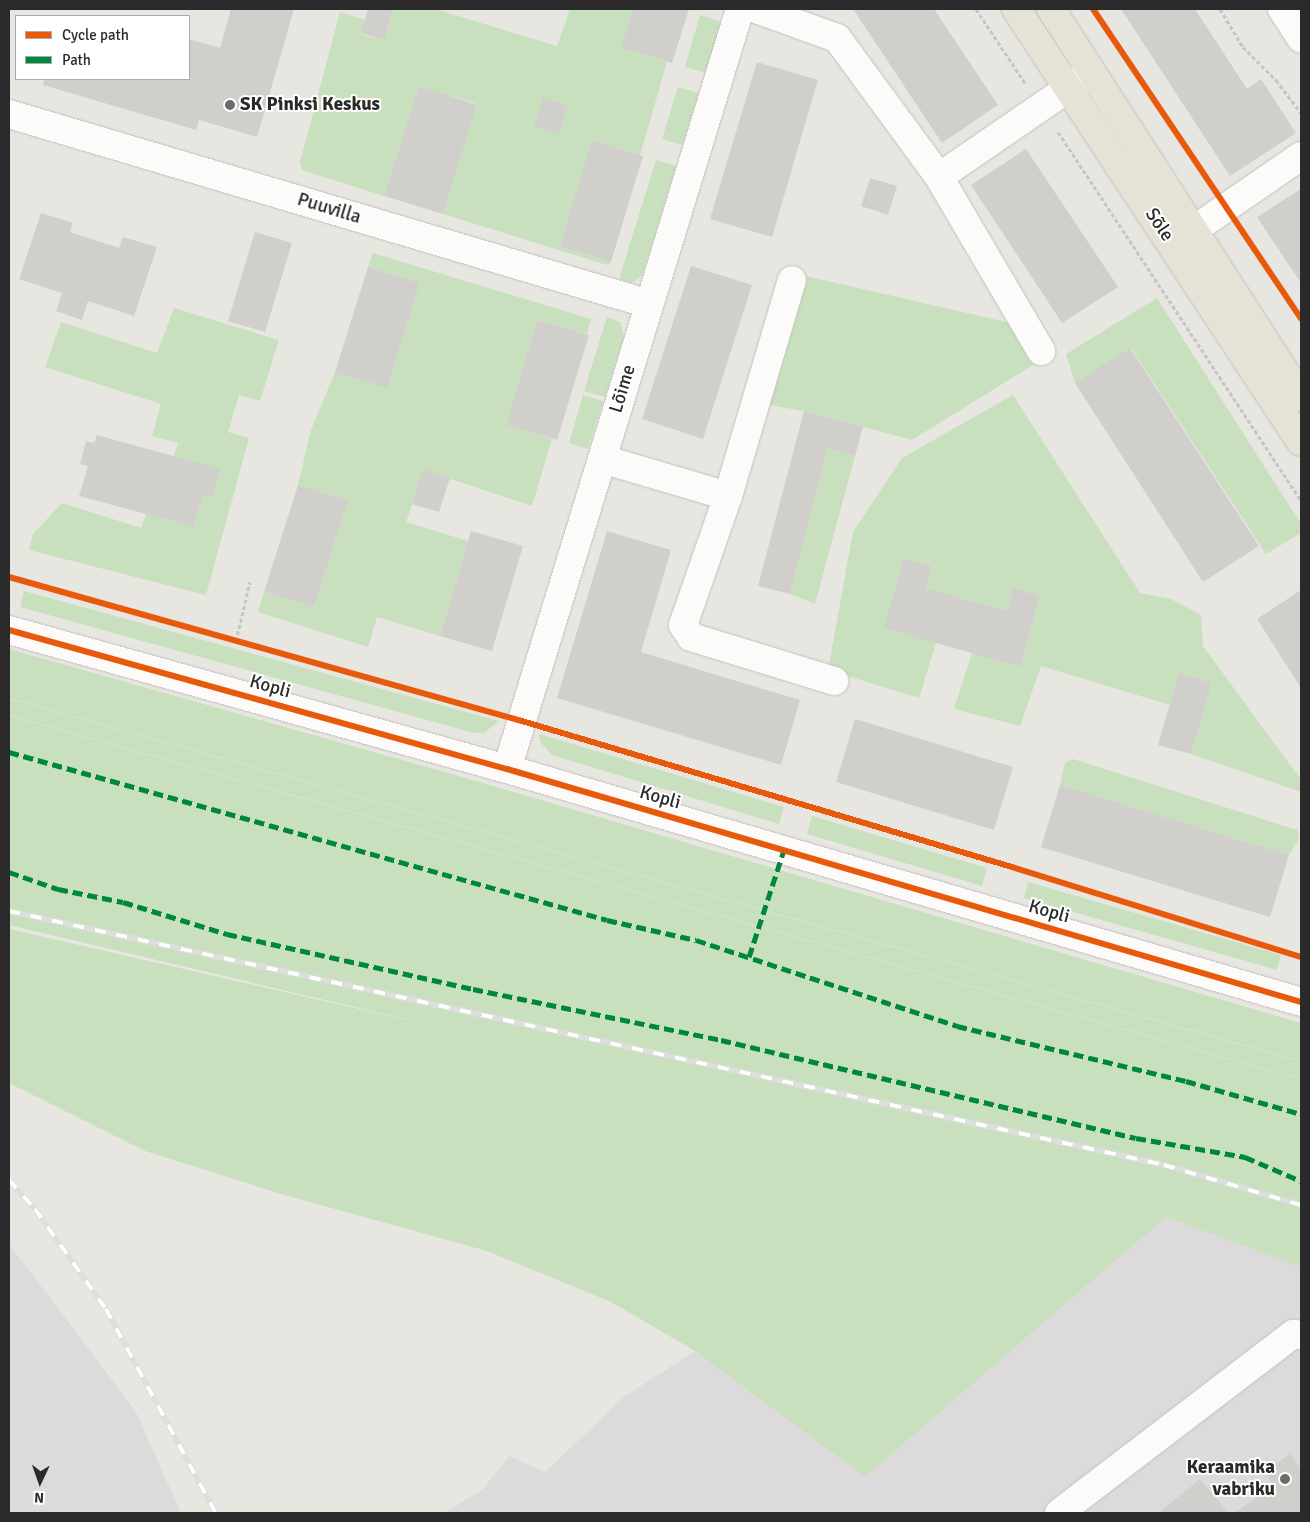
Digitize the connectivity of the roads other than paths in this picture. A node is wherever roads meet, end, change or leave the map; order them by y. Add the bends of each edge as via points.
1 (740, 9) edge
2 (756, 9) edge
3 (1016, 9) edge
4 (1050, 9) edge
5 (1282, 9) edge
6 (1301, 38) edge
7 (1092, 72) junction
8 (1067, 87) junction
9 (9, 114) edge
10 (1301, 156) edge
11 (939, 177) junction
12 (1195, 229) junction
13 (792, 280) dead end
14 (649, 304) junction
15 (1042, 351) dead end
16 (1294, 395) edge
17 (1301, 442) edge
18 (602, 459) junction
19 (728, 496) junction
20 (9, 630) edge
21 (834, 681) dead end
22 (507, 769) junction
23 (1301, 1002) edge
24 (1301, 1335) edge
25 (1059, 1513) edge

1 - 14 street, Lõime
2 - 11 street via 837,38
3 - 8 main road, Sõle
4 - 7 main road, Sõle
5 - 6 street
7 - 8 street
7 - 12 main road, Sõle
8 - 11 street via 1042,108
8 - 16 main road, Sõle
9 - 14 street, Puuvilla
10 - 12 street
11 - 15 street
12 - 16 main road, Sõle
13 - 19 street
14 - 18 street, Lõime
16 - 17 main road, Sõle
18 - 19 street
18 - 22 street, Lõime
19 - 21 street via 684,625 691,637
20 - 22 street, Kopli
22 - 23 street, Kopli
24 - 25 street via 1293,1334

